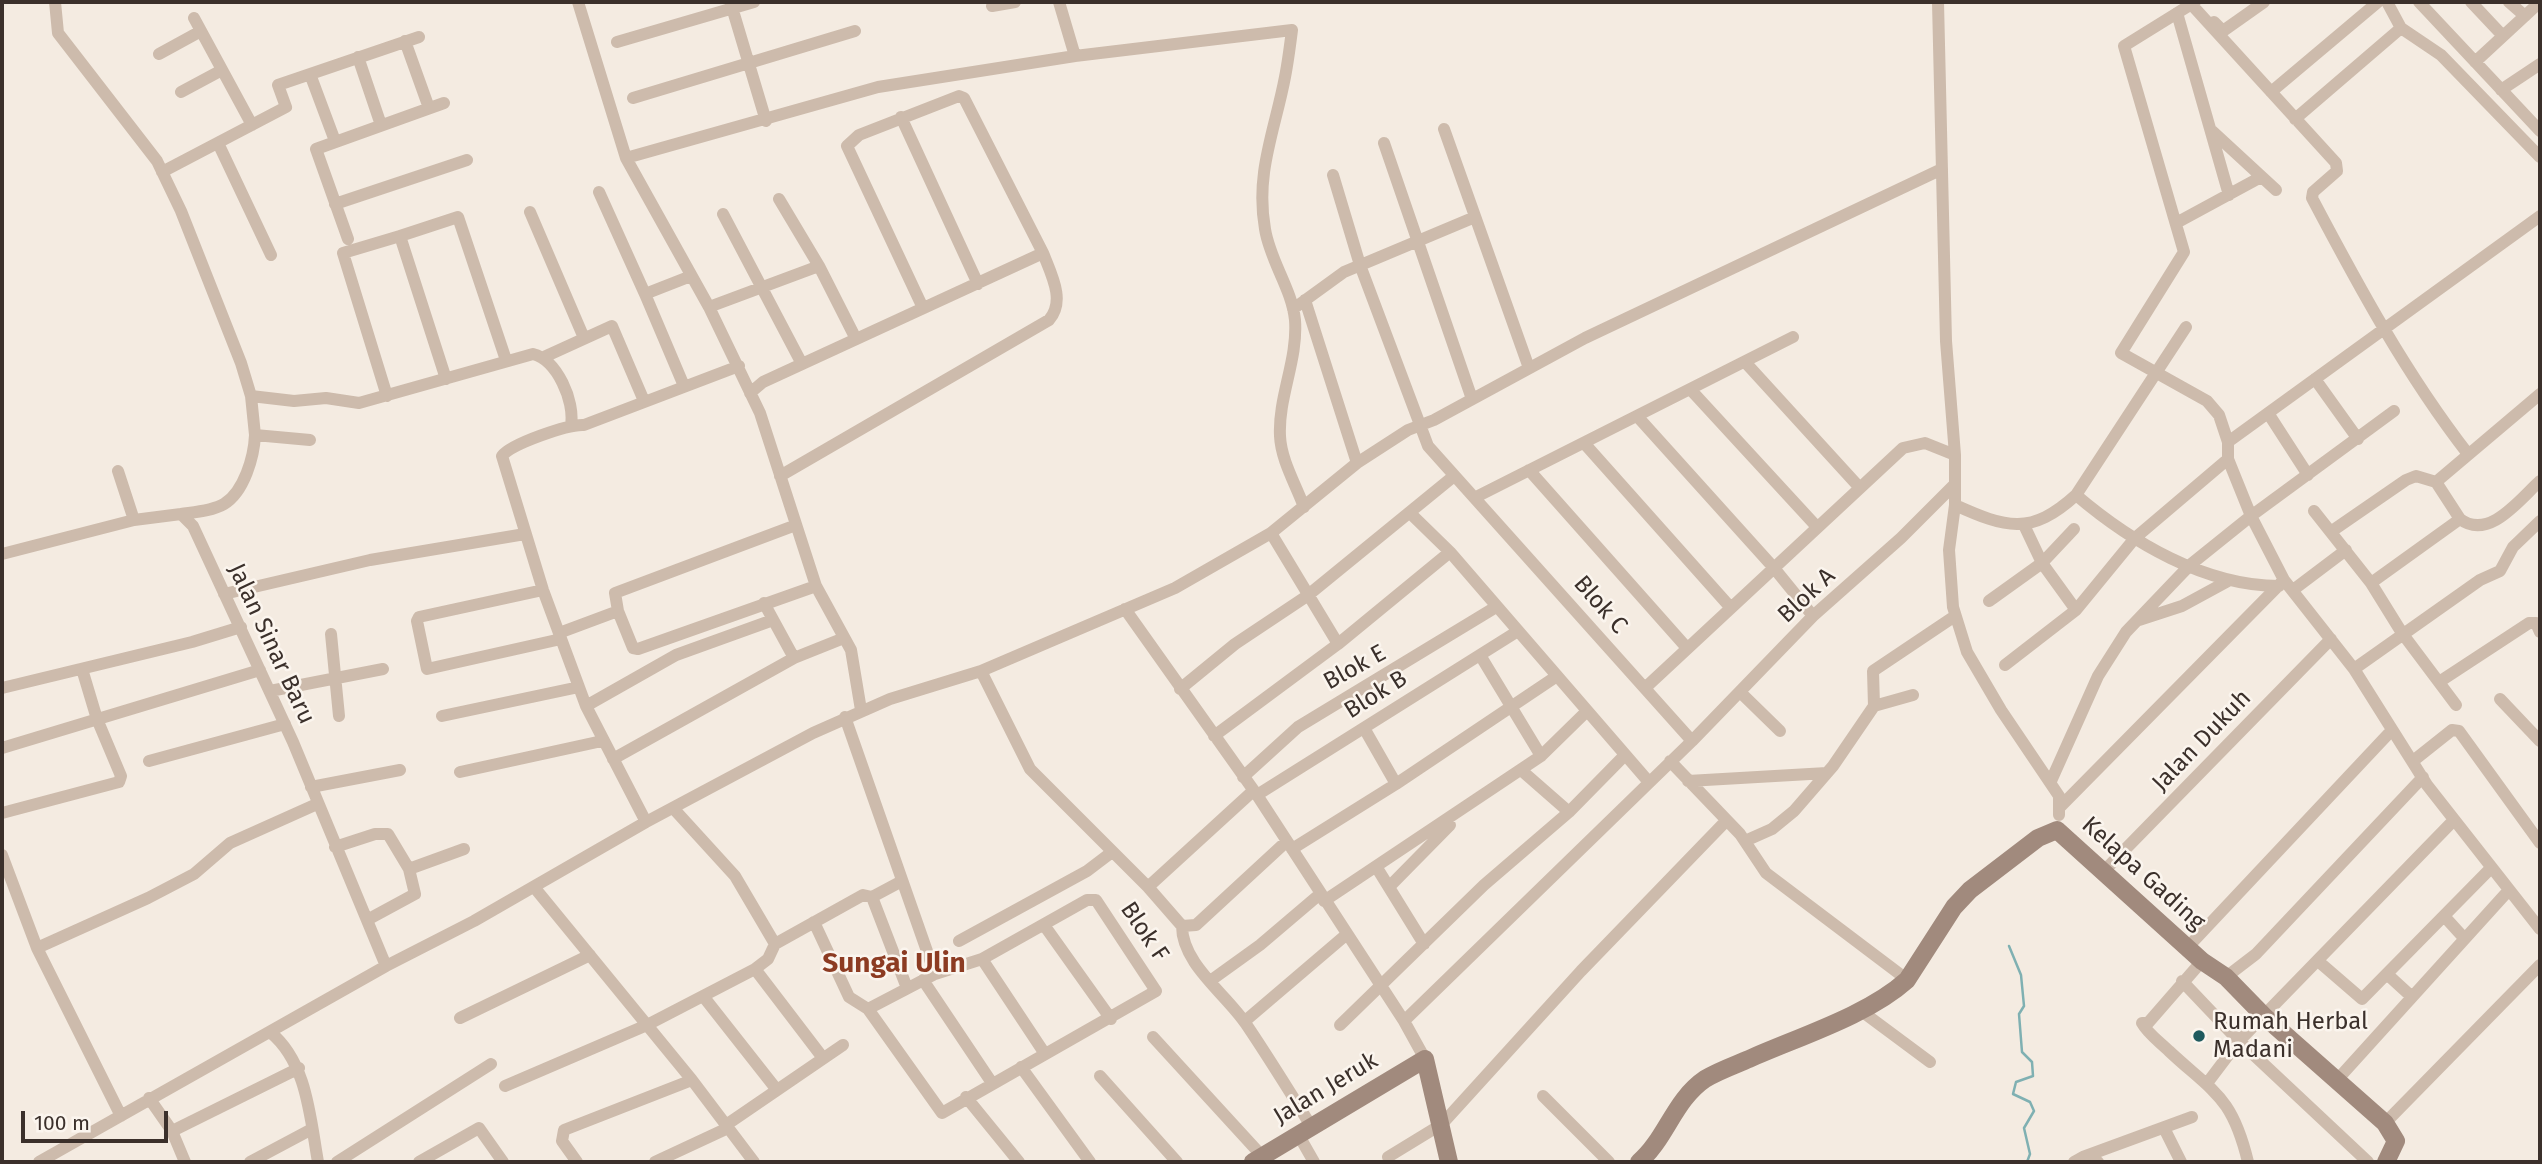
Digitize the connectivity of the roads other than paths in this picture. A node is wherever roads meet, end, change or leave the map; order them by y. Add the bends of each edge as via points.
1 (55, 2) edge
2 (578, 2) edge
3 (754, 2) edge
4 (1015, 2) edge
5 (1059, 2) edge
6 (1938, 2) edge
7 (2264, 2) edge
8 (2378, 2) edge
9 (2387, 2) edge
10 (2419, 2) edge
11 (2471, 2) edge
12 (2509, 2) edge
13 (2540, 2) edge
14 (2193, 3) edge
15 (732, 5) edge
16 (992, 6) dead end
17 (2177, 13) junction
18 (2525, 16) junction
19 (194, 18) dead end
20 (2401, 28) junction
21 (201, 31) junction
22 (855, 31) dead end
23 (2503, 36) junction
24 (419, 37) dead end
25 (405, 41) junction
26 (617, 42) dead end
27 (159, 54) dead end
28 (1075, 56) junction
29 (358, 57) junction
30 (2475, 62) junction
31 (749, 64) junction
32 (2540, 64) edge
33 (222, 70) junction
34 (310, 74) junction
35 (2501, 90) junction
36 (181, 92) dead end
37 (2271, 92) junction
38 (632, 98) dead end
39 (444, 103) dead end
40 (429, 108) junction
41 (901, 117) junction
42 (2295, 119) junction
43 (766, 121) junction
44 (252, 125) junction
45 (381, 125) junction
46 (1444, 129) dead end
47 (2212, 131) junction
48 (2540, 131) edge
49 (335, 141) junction
50 (218, 143) junction
51 (1384, 143) dead end
52 (2540, 157) edge
53 (626, 158) junction
54 (467, 160) dead end
55 (1942, 169) junction
56 (162, 172) junction
57 (1333, 175) dead end
58 (2262, 177) junction
59 (2276, 190) dead end
60 (599, 192) dead end
61 (2229, 195) junction
62 (779, 199) dead end
63 (335, 204) junction
64 (530, 212) dead end
65 (723, 214) dead end
66 (2540, 216) edge
67 (1475, 218) junction
68 (2178, 222) junction
69 (400, 236) junction
70 (348, 239) dead end
71 (1417, 239) junction
72 (1043, 253) junction
73 (271, 255) dead end
74 (1360, 265) junction
75 (820, 266) junction
76 (691, 276) junction
77 (978, 284) junction
78 (762, 286) junction
79 (645, 294) junction
80 (1305, 300) junction
81 (709, 307) junction
82 (923, 308) junction
83 (1293, 309) junction
84 (2186, 327) dead end
85 (2383, 332) junction
86 (1793, 337) dead end
87 (584, 338) junction
88 (856, 338) junction
89 (544, 357) junction
90 (506, 360) junction
91 (1745, 362) junction
92 (802, 365) junction
93 (738, 366) junction
94 (1529, 368) junction
95 (2156, 373) junction
96 (446, 379) junction
97 (2315, 379) junction
98 (684, 386) junction
99 (1690, 389) junction
100 (750, 393) junction
101 (2540, 394) edge
102 (251, 396) junction
103 (387, 396) junction
104 (1472, 399) junction
105 (644, 401) junction
106 (2394, 411) dead end
107 (2267, 413) junction
108 (1637, 416) junction
109 (571, 425) junction
110 (1419, 426) junction
111 (255, 435) junction
112 (2358, 439) junction
113 (310, 440) dead end
114 (2228, 442) junction
115 (1584, 443) junction
116 (2468, 454) junction
117 (1955, 455) junction
118 (2228, 459) junction
119 (1357, 463) junction
120 (1529, 470) junction
121 (118, 471) dead end
122 (2308, 475) junction
123 (780, 476) junction
124 (1454, 477) junction
125 (2540, 481) edge
126 (2436, 482) junction
127 (1954, 485) junction
128 (1860, 488) junction
129 (2076, 495) junction
130 (1476, 497) junction
131 (1955, 505) junction
132 (1304, 507) junction
133 (2314, 511) dead end
134 (1410, 513) junction
135 (181, 514) junction
136 (2251, 516) junction
137 (2460, 519) junction
138 (134, 520) junction
139 (2540, 521) edge
140 (796, 525) junction
141 (2024, 525) junction
142 (1817, 527) junction
143 (2074, 529) dead end
144 (2332, 531) junction
145 (1271, 533) junction
146 (525, 534) junction
147 (2135, 538) junction
148 (2346, 550) junction
149 (1450, 552) junction
150 (2, 554) edge
151 (2042, 563) junction
152 (2190, 565) junction
153 (1774, 568) junction
154 (2228, 581) junction
155 (2371, 583) junction
156 (2285, 585) junction
157 (816, 586) junction
158 (543, 590) junction
159 (224, 594) junction
160 (1307, 596) junction
161 (1989, 601) dead end
162 (764, 603) junction
163 (1496, 607) junction
164 (1731, 608) junction
165 (1125, 609) junction
166 (2076, 610) junction
167 (618, 611) junction
168 (1813, 616) junction
169 (1955, 616) junction
170 (773, 620) junction
171 (2136, 621) junction
172 (2539, 623) edge
173 (241, 627) junction
174 (1518, 631) junction
175 (2402, 633) junction
176 (331, 634) dead end
177 (560, 636) junction
178 (844, 638) junction
179 (2331, 639) junction
180 (1338, 644) junction
181 (1687, 648) junction
182 (1480, 655) junction
183 (794, 658) junction
184 (2005, 665) dead end
185 (383, 668) dead end
186 (82, 669) junction
187 (2354, 669) junction
188 (260, 670) junction
189 (981, 671) junction
190 (1557, 676) junction
191 (337, 678) junction
192 (2439, 682) junction
193 (579, 687) junction
194 (2, 688) edge
195 (1644, 688) junction
196 (1180, 689) junction
197 (270, 691) junction
198 (1740, 692) junction
199 (1913, 695) dead end
200 (2500, 699) dead end
201 (2456, 705) dead end
202 (586, 706) junction
203 (1510, 706) junction
204 (1874, 706) junction
205 (861, 710) junction
206 (1587, 711) junction
207 (339, 716) dead end
208 (442, 716) dead end
209 (845, 717) junction
210 (97, 719) junction
211 (285, 724) junction
212 (1364, 728) junction
213 (2392, 730) junction
214 (1780, 731) dead end
215 (1214, 736) junction
216 (602, 741) junction
217 (1692, 741) junction
218 (2540, 741) edge
219 (2, 748) edge
220 (1625, 755) junction
221 (1541, 756) junction
222 (613, 759) junction
223 (149, 761) dead end
224 (1670, 761) junction
225 (2413, 761) junction
226 (400, 770) dead end
227 (1521, 770) junction
228 (460, 772) dead end
229 (1827, 773) junction
230 (1243, 776) junction
231 (2423, 777) junction
232 (1648, 780) junction
233 (1688, 781) junction
234 (2051, 781) junction
235 (1396, 784) junction
236 (311, 787) junction
237 (1255, 793) junction
238 (1473, 803) junction
239 (317, 804) junction
240 (673, 808) junction
241 (1569, 812) junction
242 (2, 813) edge
243 (2454, 820) junction
244 (1726, 821) junction
245 (646, 822) junction
246 (2536, 825) edge
247 (1745, 841) junction
248 (2540, 843) edge
249 (1289, 845) junction
250 (335, 847) junction
251 (464, 849) dead end
252 (1112, 852) junction
253 (3, 864) edge
254 (1377, 868) junction
255 (2491, 868) junction
256 (409, 869) junction
257 (2103, 872) junction
258 (902, 881) junction
259 (534, 887) junction
260 (1148, 887) junction
261 (1389, 887) junction
262 (2510, 890) junction
263 (872, 897) junction
264 (1322, 897) junction
265 (2444, 916) junction
266 (367, 920) junction
267 (814, 922) junction
268 (1044, 925) junction
269 (1182, 926) junction
270 (2540, 929) edge
271 (1348, 934) junction
272 (2464, 938) junction
273 (959, 941) dead end
274 (775, 944) junction
275 (1424, 944) junction
276 (2188, 947) junction
277 (37, 948) junction
278 (590, 955) junction
279 (982, 959) junction
280 (2202, 961) junction
281 (2318, 961) junction
282 (2540, 965) edge
283 (386, 966) junction
284 (755, 969) junction
285 (1901, 975) dead end
286 (2388, 975) junction
287 (929, 977) junction
288 (2226, 977) junction
289 (1210, 981) junction
290 (2182, 981) junction
291 (1381, 985) junction
292 (907, 988) junction
293 (703, 996) junction
294 (2412, 997) junction
295 (868, 1009) junction
296 (1860, 1010) junction
297 (2265, 1017) junction
298 (460, 1018) dead end
299 (1111, 1019) junction
300 (1245, 1021) junction
301 (1404, 1021) junction
302 (647, 1025) junction
303 (1340, 1025) dead end
304 (270, 1032) junction
305 (1153, 1037) dead end
306 (2239, 1041) junction
307 (843, 1045) dead end
308 (1045, 1054) junction
309 (823, 1058) junction
310 (1425, 1059) junction
311 (1930, 1062) dead end
312 (491, 1064) dead end
313 (1021, 1067) junction
314 (299, 1069) junction
315 (1100, 1076) dead end
316 (692, 1080) junction
317 (2337, 1080) junction
318 (2208, 1082) junction
319 (992, 1083) junction
320 (505, 1086) dead end
321 (777, 1090) junction
322 (1543, 1096) dead end
323 (966, 1097) junction
324 (149, 1098) junction
325 (121, 1116) junction
326 (2192, 1117) dead end
327 (2385, 1123) junction
328 (1441, 1124) junction
329 (727, 1126) junction
330 (2164, 1128) junction
331 (312, 1129) junction
332 (172, 1130) junction
333 (1304, 1130) junction
334 (1388, 1157) dead end
335 (1258, 1159) edge
336 (2078, 1160) edge
337 (501, 1161) edge
338 (39, 1162) edge
339 (185, 1162) edge
340 (250, 1162) edge
341 (318, 1162) edge
342 (337, 1162) edge
343 (419, 1162) edge
344 (577, 1162) edge
345 (655, 1162) edge
346 (754, 1162) edge
347 (1019, 1162) edge
348 (1090, 1162) edge
349 (1177, 1162) edge
350 (1314, 1162) edge
351 (1449, 1162) edge
352 (1609, 1162) edge
353 (1639, 1162) edge
354 (2098, 1162) edge
355 (2181, 1162) edge
356 (2248, 1162) edge
357 (2368, 1162) edge
358 (2386, 1162) edge

1 - 56 street via 58,33
2 - 53 street
3 - 15 street
4 - 16 street
5 - 28 street
6 - 55 street
7 - 14 street via 2223,31
8 - 37 street
9 - 20 street
10 - 30 street
11 - 23 street
12 - 18 street
13 - 18 street
14 - 17 street
14 - 37 street
15 - 26 street
15 - 31 street
17 - 47 street
17 - 68 street via 2124,46
18 - 23 street
19 - 21 street
20 - 42 street
20 - 52 street via 2441,55
21 - 27 street
21 - 33 street
22 - 31 street
23 - 30 street
24 - 25 street
25 - 29 street
25 - 40 street
28 - 43 street via 878,87
28 - 83 street via 1292,30 1262,181 1264,228
29 - 34 street
29 - 45 street
30 - 35 street
31 - 38 street
31 - 43 street
32 - 35 street
33 - 36 street
33 - 44 street
34 - 44 street via 278,85 286,107
34 - 49 street
35 - 48 street
37 - 42 street
39 - 40 street
40 - 45 street
41 - 72 street via 955,95 964,98
41 - 77 street
41 - 82 street via 859,135 847,146
42 - 85 street via 2336,163 2337,171 2312,192 2312,198
43 - 53 street
44 - 50 street
45 - 49 street
46 - 67 street
47 - 58 street
47 - 61 street
49 - 63 street via 316,149
50 - 56 street
50 - 73 street
51 - 71 street
53 - 76 street
54 - 63 street
55 - 94 street
55 - 117 street via 1946,341
56 - 102 street
57 - 74 street
58 - 59 street
58 - 61 street
60 - 79 street
61 - 68 street
62 - 75 street
63 - 70 street
64 - 87 street
65 - 78 street
66 - 85 street
67 - 71 street
67 - 94 street
68 - 95 street via 2184,252 2121,353
69 - 90 street via 458,217
69 - 96 street
69 - 103 street via 343,253
71 - 74 street
71 - 104 street
72 - 77 street
72 - 123 street via 1056,287 1055,313 1049,320
74 - 80 street
74 - 110 street
75 - 78 street
75 - 88 street
76 - 79 street
76 - 81 street
77 - 82 street
78 - 81 street
78 - 92 street
79 - 98 street
80 - 83 street
80 - 119 street
81 - 93 street
82 - 88 street
83 - 132 street via 1294,352 1280,434
84 - 95 street
85 - 97 street
85 - 116 street
86 - 91 street
87 - 89 street
87 - 105 street via 612,326
88 - 92 street
89 - 90 street via 533,354
89 - 109 street via 573,413
90 - 96 street
91 - 99 street
91 - 128 street
92 - 100 street via 763,382
93 - 98 street
93 - 100 street
94 - 104 street
95 - 114 street via 2207,401 2217,411
95 - 129 street
96 - 103 street
97 - 107 street
97 - 112 street
98 - 105 street
99 - 108 street
99 - 142 street
100 - 123 street
101 - 116 street
102 - 103 street via 350,403
102 - 111 street
104 - 110 street
105 - 109 street via 584,425
106 - 112 street
107 - 114 street
107 - 122 street
108 - 115 street
108 - 153 street
109 - 146 street via 503,453
110 - 119 street
110 - 124 street via 1428,446
111 - 113 street
111 - 135 street via 239,490 226,503
112 - 122 street
114 - 118 street
115 - 120 street
115 - 164 street
116 - 126 street
117 - 127 street
117 - 128 street via 1915,443 1903,448
118 - 136 street
118 - 147 street
119 - 132 street
120 - 130 street
120 - 181 street
121 - 138 street
122 - 136 street
123 - 140 street
124 - 130 street
124 - 134 street
125 - 137 street via 2483,527 2469,526
126 - 137 street
126 - 144 street via 2416,475
127 - 131 street
127 - 168 street, Blok A
128 - 142 street
129 - 141 street via 2055,512
129 - 147 street
130 - 195 street, Blok C
131 - 141 street via 2003,525
131 - 169 street via 1949,550
132 - 145 street
133 - 144 street
134 - 149 street
134 - 160 street
135 - 138 street
135 - 159 street, Jalan Sinar Baru via 193,526
136 - 152 street
136 - 156 street
137 - 155 street
138 - 150 street
139 - 175 street via 2513,547 2500,571
140 - 157 street
140 - 167 street via 615,593
141 - 151 street
142 - 153 street
143 - 151 street
144 - 148 street
145 - 160 street
145 - 165 street via 1175,588
146 - 158 street
146 - 159 street via 370,560
147 - 152 street
147 - 166 street
148 - 155 street
148 - 156 street
149 - 163 street
149 - 180 street
151 - 161 street
151 - 166 street
152 - 154 street
152 - 171 street
153 - 164 street
153 - 168 street
154 - 156 street
154 - 171 street via 2182,606
155 - 175 street
156 - 179 street
156 - 234 street via 2060,811
157 - 162 street
157 - 178 street
158 - 177 street
158 - 177 street via 419,617 427,669
159 - 173 street, Jalan Sinar Baru
160 - 180 street
160 - 196 street via 1235,644
162 - 167 street via 635,649
162 - 170 street
163 - 174 street
163 - 230 street, Blok E via 1298,727
164 - 181 street
165 - 189 street
165 - 196 street
166 - 184 street
167 - 177 street
168 - 198 street, Blok A
169 - 204 street via 1872,671
169 - 234 street via 1967,652
170 - 183 street
170 - 202 street via 676,655
171 - 234 street via 2098,676
172 - 192 street via 2514,631
173 - 186 street
173 - 188 street, Jalan Sinar Baru
174 - 182 street, Blok B
174 - 190 street
175 - 187 street
175 - 192 street
176 - 191 street
177 - 193 street
178 - 183 street
178 - 205 street via 851,650
179 - 187 street
179 - 257 street, Jalan Dukuh
180 - 215 street
181 - 195 street
182 - 203 street
182 - 212 street, Blok B
183 - 222 street
185 - 191 street
186 - 194 street
186 - 210 street
187 - 213 street
188 - 197 street, Jalan Sinar Baru
188 - 210 street
189 - 205 street
189 - 252 street via 1030,769
190 - 203 street
190 - 206 street
191 - 197 street
191 - 207 street
192 - 201 street
193 - 202 street
193 - 208 street
195 - 217 street, Blok C
196 - 215 street
197 - 211 street, Jalan Sinar Baru
198 - 214 street
198 - 217 street, Blok A
199 - 204 street
200 - 218 street
202 - 216 street
203 - 221 street
203 - 235 street
204 - 229 street
205 - 209 street
206 - 220 street
206 - 221 street
209 - 240 street
209 - 258 street
210 - 219 street
210 - 242 street via 121,776 119,782
211 - 223 street
211 - 236 street, Jalan Sinar Baru
212 - 235 street
212 - 237 street, Blok B
213 - 225 street
213 - 276 street
215 - 230 street
216 - 222 street
216 - 228 street
217 - 224 street, Blok A
220 - 232 street
220 - 241 street
221 - 227 street
222 - 245 street
224 - 232 street, Blok A
224 - 233 street
225 - 231 street
225 - 246 street via 2452,730 2459,731
226 - 236 street
227 - 238 street
227 - 241 street
229 - 233 street
229 - 247 street via 1794,811 1772,829
230 - 237 street
231 - 243 street
231 - 288 street via 2256,954
232 - 301 street, Blok A
233 - 244 street
235 - 249 street
236 - 239 street, Jalan Sinar Baru
237 - 249 street
237 - 260 street, Blok B
238 - 254 street
238 - 261 street
239 - 250 street, Jalan Sinar Baru
239 - 277 street via 230,843 194,874 148,898
240 - 245 street
240 - 274 street via 735,876
241 - 275 street
243 - 255 street
243 - 281 street
244 - 247 street
244 - 328 street
245 - 259 street
246 - 248 street
247 - 285 street via 1766,873
249 - 264 street
249 - 269 street via 1196,925
250 - 256 street via 388,834
250 - 266 street, Jalan Sinar Baru
251 - 256 street
252 - 260 street
252 - 273 street via 1087,871
253 - 277 street
254 - 261 street
254 - 264 street
255 - 262 street
255 - 265 street
256 - 266 street via 415,894
257 - 276 street, Kelapa Gading
257 - 296 street, Kelapa Gading via 2057,830 2038,838 1963,897 1907,980
258 - 263 street
258 - 287 street
259 - 278 street
259 - 283 street
260 - 269 street
261 - 275 street
262 - 270 street
262 - 272 street
263 - 267 street via 863,895
263 - 292 street
264 - 271 street
264 - 289 street
265 - 272 street
265 - 286 street
266 - 283 street, Jalan Sinar Baru
267 - 274 street
267 - 295 street via 849,997
268 - 279 street
268 - 299 street
268 - 299 street, Blok F via 1087,900 1096,900 1156,990
269 - 289 street via 1184,944
271 - 291 street
271 - 300 street
272 - 294 street
274 - 284 street via 768,959
275 - 291 street
276 - 280 street, Kelapa Gading
277 - 325 street
278 - 298 street
278 - 302 street
279 - 287 street
279 - 308 street
280 - 288 street, Kelapa Gading
280 - 290 street
281 - 286 street via 2362,999
281 - 297 street
282 - 327 street
283 - 304 street
284 - 293 street
284 - 309 street
286 - 294 street
287 - 292 street
287 - 319 street
288 - 297 street, Kelapa Gading
289 - 300 street
290 - 306 street
290 - 318 street via 2181,988 2148,1023 2142,1023
291 - 301 street
291 - 303 street
292 - 295 street
293 - 302 street
293 - 321 street
294 - 317 street
295 - 323 street via 942,1113
296 - 311 street
296 - 353 street, Kelapa Gading via 1705,1079 1675,1111
297 - 306 street
297 - 317 street, Kelapa Gading
299 - 308 street
300 - 333 street
301 - 310 street
302 - 316 street
302 - 320 street
304 - 314 street via 285,1044
304 - 324 street
305 - 335 street
306 - 318 street
306 - 357 street
307 - 309 street
308 - 313 street
309 - 321 street
310 - 328 street
310 - 333 street, Jalan Jeruk
312 - 342 street
313 - 319 street
313 - 348 street
314 - 331 street
314 - 332 street
315 - 349 street
316 - 329 street
316 - 344 street via 564,1130 562,1141
317 - 327 street, Kelapa Gading
318 - 356 street via 2233,1115
319 - 323 street
321 - 329 street
322 - 352 street
323 - 347 street
324 - 325 street
324 - 332 street
325 - 338 street
326 - 330 street
327 - 358 street via 2396,1140
328 - 334 street
328 - 351 street
329 - 345 street
329 - 346 street
330 - 336 street
330 - 355 street
331 - 340 street
331 - 341 street
332 - 339 street
333 - 335 street, Jalan Jeruk
333 - 350 street
336 - 354 street
337 - 343 street via 479,1128

